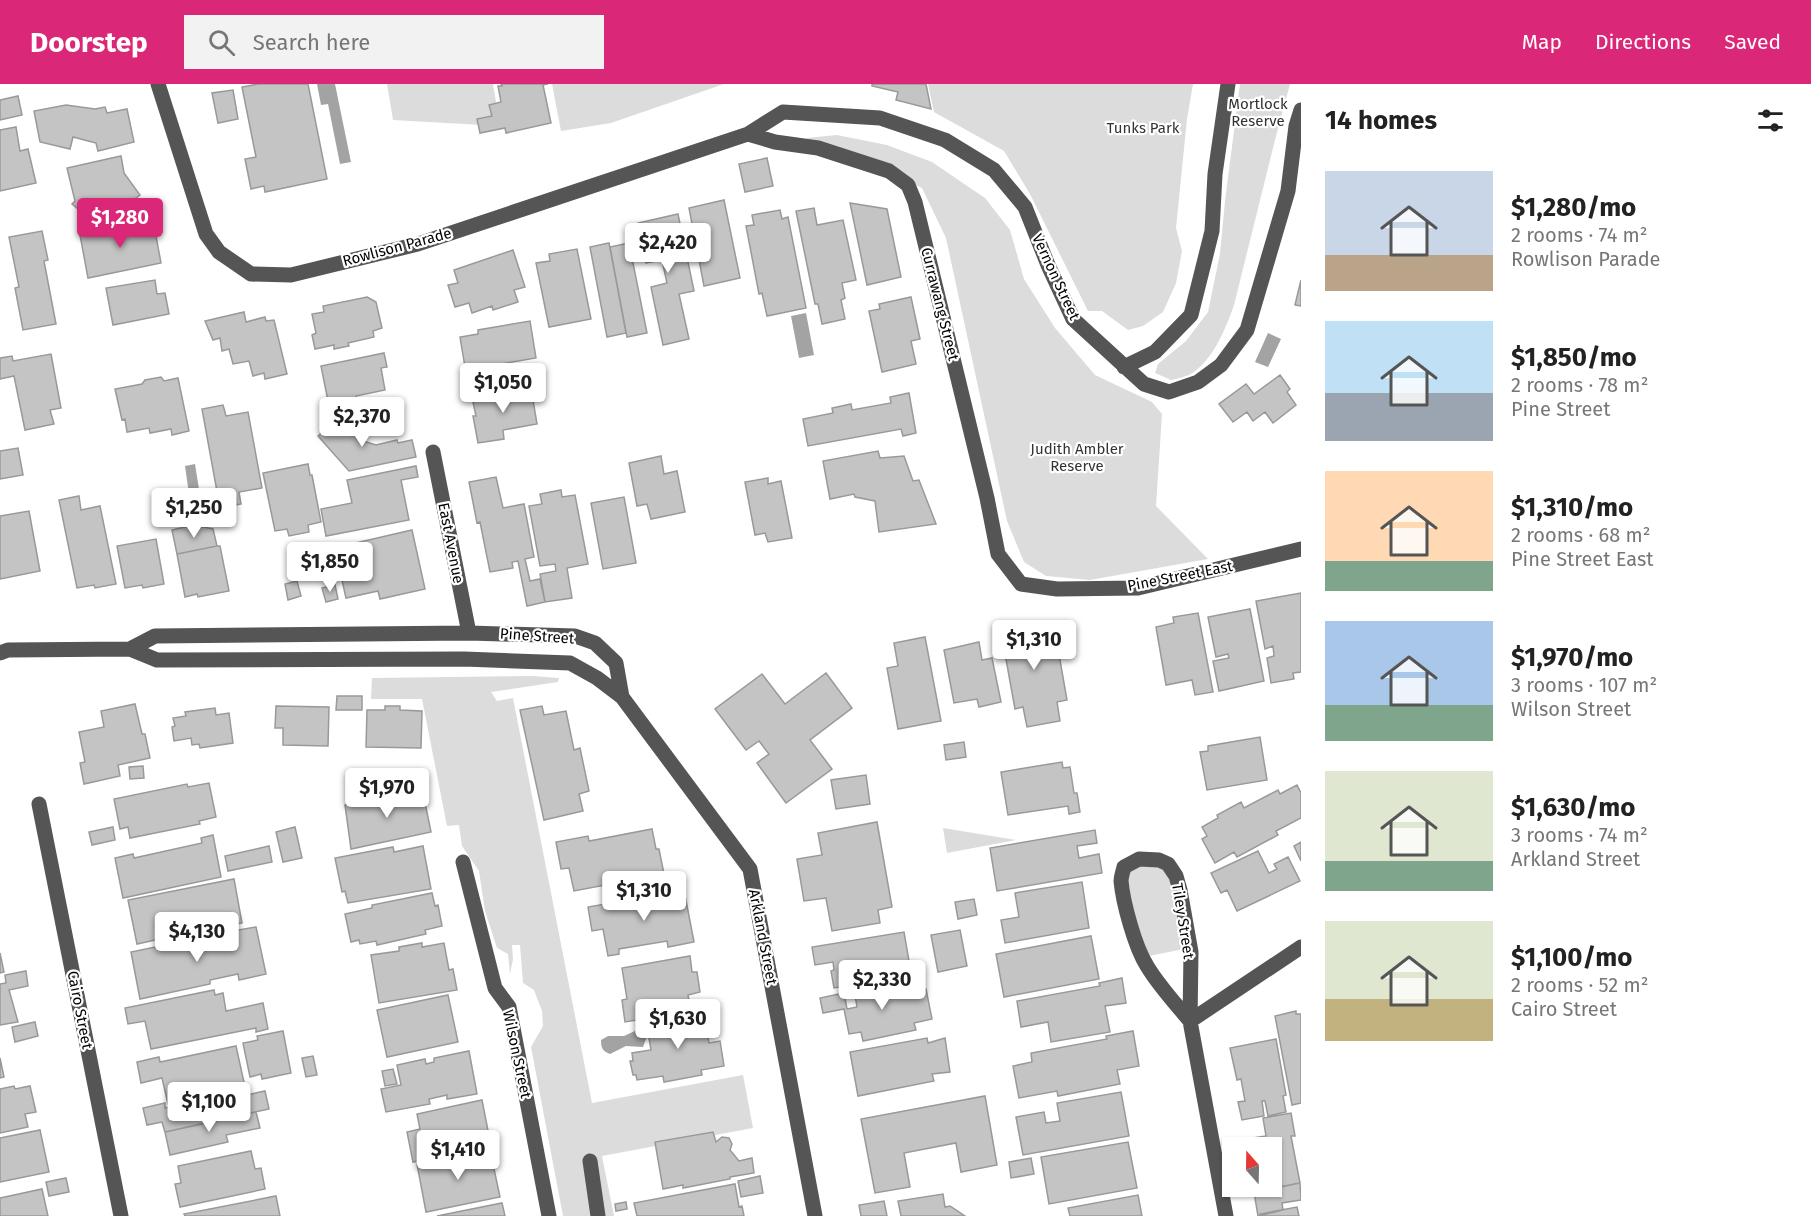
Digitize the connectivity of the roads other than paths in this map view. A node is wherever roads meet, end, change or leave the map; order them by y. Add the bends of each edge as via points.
1 (158, 84) edge
2 (1228, 84) edge
3 (1301, 110) edge
4 (747, 135) junction
5 (1124, 367) junction
6 (433, 452) dead end
7 (1301, 549) edge
8 (1021, 584) joint
9 (469, 633) junction
10 (3, 649) edge
11 (130, 650) junction
12 (622, 697) junction
13 (39, 804) dead end
14 (463, 862) dead end
15 (1301, 947) edge
16 (1190, 1021) junction
17 (590, 1161) dead end
18 (121, 1216) edge
19 (549, 1216) edge
20 (598, 1216) edge
21 (815, 1216) edge
22 (1226, 1216) edge

1 - 4 street, Rowlison Parade via 206,234 219,252 251,274 291,274 418,244
2 - 5 street via 1215,174 1212,231 1191,315 1155,352
3 - 5 street, Vernon Street via 1288,191 1247,330 1221,365 1198,382 1169,392 1144,384
4 - 5 street, Vernon Street via 783,112 880,118 945,140 994,170 1025,207 1073,320
4 - 8 street, Currawang Street via 818,148 889,171 908,185 998,554
6 - 9 street, East Avenue
7 - 8 street, Pine Street East via 1138,588 1057,589
9 - 11 street, Pine Street via 155,636
9 - 12 street, Pine Street via 575,636 595,643 616,663
10 - 11 street, Pine Street
11 - 12 street, Pine Street via 157,660 464,659 570,663
12 - 21 street, Arkland Street via 750,869
13 - 18 street, Cairo Street
14 - 19 street, Wilson Street via 495,988 509,1007
15 - 16 street
16 - 16 street, Tiley Street via 1145,963 1126,908 1121,878 1124,867 1139,859 1168,864 1176,876 1191,952
16 - 22 street, Tiley Street
17 - 20 street

